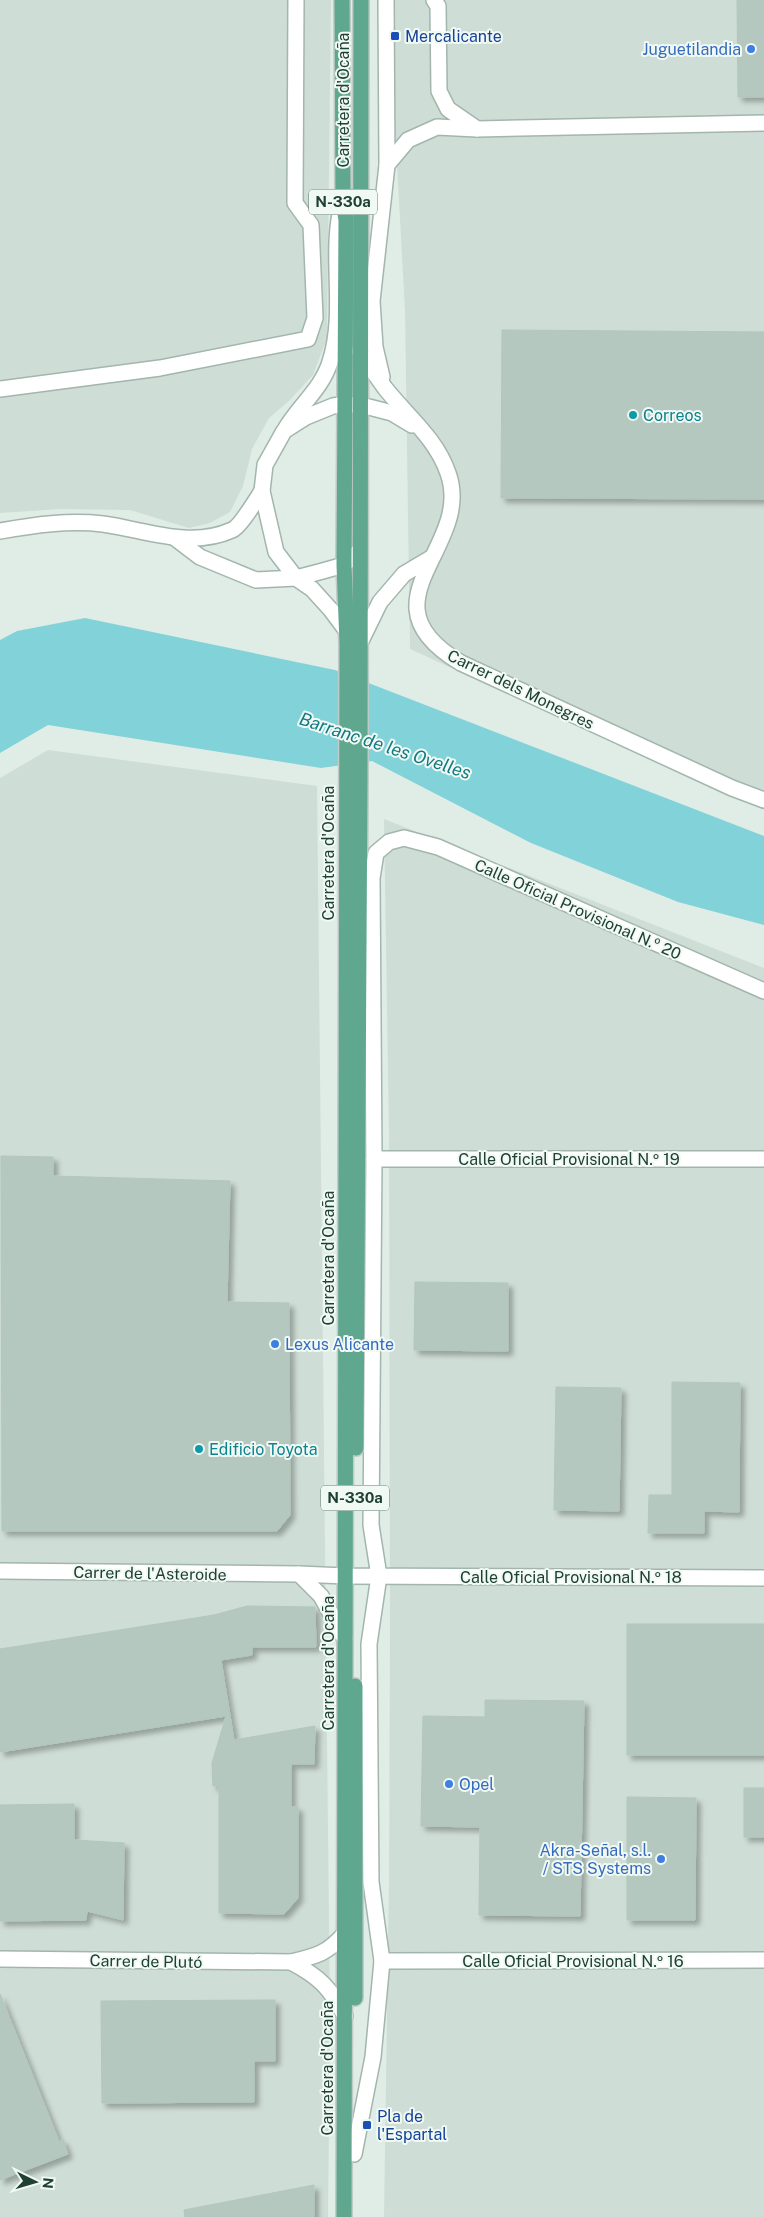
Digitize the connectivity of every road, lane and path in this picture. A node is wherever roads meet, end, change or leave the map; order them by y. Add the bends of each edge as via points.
1 (296, 0) edge
2 (342, 0) edge
3 (361, 0) edge
4 (386, 0) edge
5 (434, 0) edge
6 (764, 123) edge
7 (477, 129) junction
8 (387, 165) junction
9 (343, 201) junction
10 (372, 302) junction
11 (359, 320) junction
12 (359, 350) junction
13 (386, 388) junction
14 (0, 389) edge
15 (353, 404) junction
16 (284, 431) junction
17 (426, 433) junction
18 (262, 491) junction
19 (0, 531) edge
20 (175, 538) junction
21 (359, 551) junction
22 (431, 558) junction
23 (344, 565) junction
24 (296, 578) junction
25 (351, 640) junction
26 (764, 800) edge
27 (388, 842) joint
28 (764, 991) edge
29 (374, 1159) junction
30 (764, 1159) edge
31 (0, 1571) edge
32 (299, 1574) junction
33 (350, 1576) junction
34 (379, 1576) junction
35 (764, 1578) edge
36 (345, 1639) junction
37 (345, 1933) junction
38 (0, 1959) edge
39 (764, 1960) edge
40 (382, 1961) junction
41 (291, 1962) junction
42 (345, 2016) junction
43 (354, 2154) junction
44 (344, 2217) edge
45 (354, 2217) edge

1 - 14 street via 295,203 311,225 316,318 308,339 160,368
2 - 9 main road, Carretera d'Ocaña / N-330a
3 - 11 main road, Carretera d'Ocaña / N-330a
4 - 8 street
5 - 7 street via 438,6 439,91 448,109
6 - 7 street
7 - 8 street via 437,127 408,140
8 - 10 street
9 - 15 main road, Carretera d'Ocaña / N-330a
9 - 16 street, Carretera d'Ocaña via 337,220 338,328 330,362 317,390 297,410
10 - 11 street
10 - 13 street via 375,347
11 - 12 main road, Carretera d'Ocaña / N-330a
12 - 13 street
12 - 15 main road, Carretera d'Ocaña / N-330a
13 - 17 street
15 - 16 street via 333,406
15 - 17 street via 392,413
15 - 21 main road, Carretera d'Ocaña / N-330a
15 - 23 main road, Carretera d'Ocaña / N-330a
16 - 18 street, Carretera d'Ocaña via 265,465
17 - 22 street, Carrer dels Monegres via 449,473 452,495 449,520 441,543
18 - 20 street via 234,530 204,539
18 - 24 street, Carretera d'Ocaña via 276,552
19 - 20 street via 45,523 102,524
20 - 24 street via 200,557 256,580
21 - 23 street
21 - 25 main road, Carretera d'Ocaña / N-330a
22 - 25 street, Carretera d'Ocaña via 404,574
22 - 26 street, Carrer dels Monegres via 416,594 417,614 426,633 441,651 732,788
23 - 24 street
23 - 25 main road, Carretera d'Ocaña / N-330a
24 - 25 street, Carretera d'Ocaña via 312,589
25 - 33 main road, Carretera d'Ocaña / N-330a
27 - 28 street, Calle Oficial Provisional N.º 20 via 404,838 438,847
27 - 29 street, Carretera d'Ocaña via 376,853 372,878
29 - 30 street, Calle Oficial Provisional N.º 19
29 - 34 street, Carretera d'Ocaña via 371,1525
31 - 32 street, Carrer de l'Asteroide
32 - 33 street, Carrer de l'Asteroide
32 - 36 street via 320,1596
33 - 34 street, Calle Oficial Provisional N.º 18
33 - 36 main road, Carretera d'Ocaña / N-330a
33 - 43 main road, Carretera d'Ocaña / N-330a
34 - 35 street, Calle Oficial Provisional N.º 18
34 - 40 street, Carretera d'Ocaña via 369,1644 370,1852
36 - 37 main road, Carretera d'Ocaña / N-330a
37 - 41 street, Carrer de Plutó via 332,1948
37 - 42 main road, Carretera d'Ocaña / N-330a
38 - 41 street, Carrer de Plutó
39 - 40 street, Calle Oficial Provisional N.º 16
40 - 43 street, Carretera d'Ocaña via 372,2057
41 - 42 street, Carrer de Plutó via 322,1982
42 - 44 main road, Carretera d'Ocaña / N-330a
43 - 45 main road, Carretera d'Ocaña / N-330a

